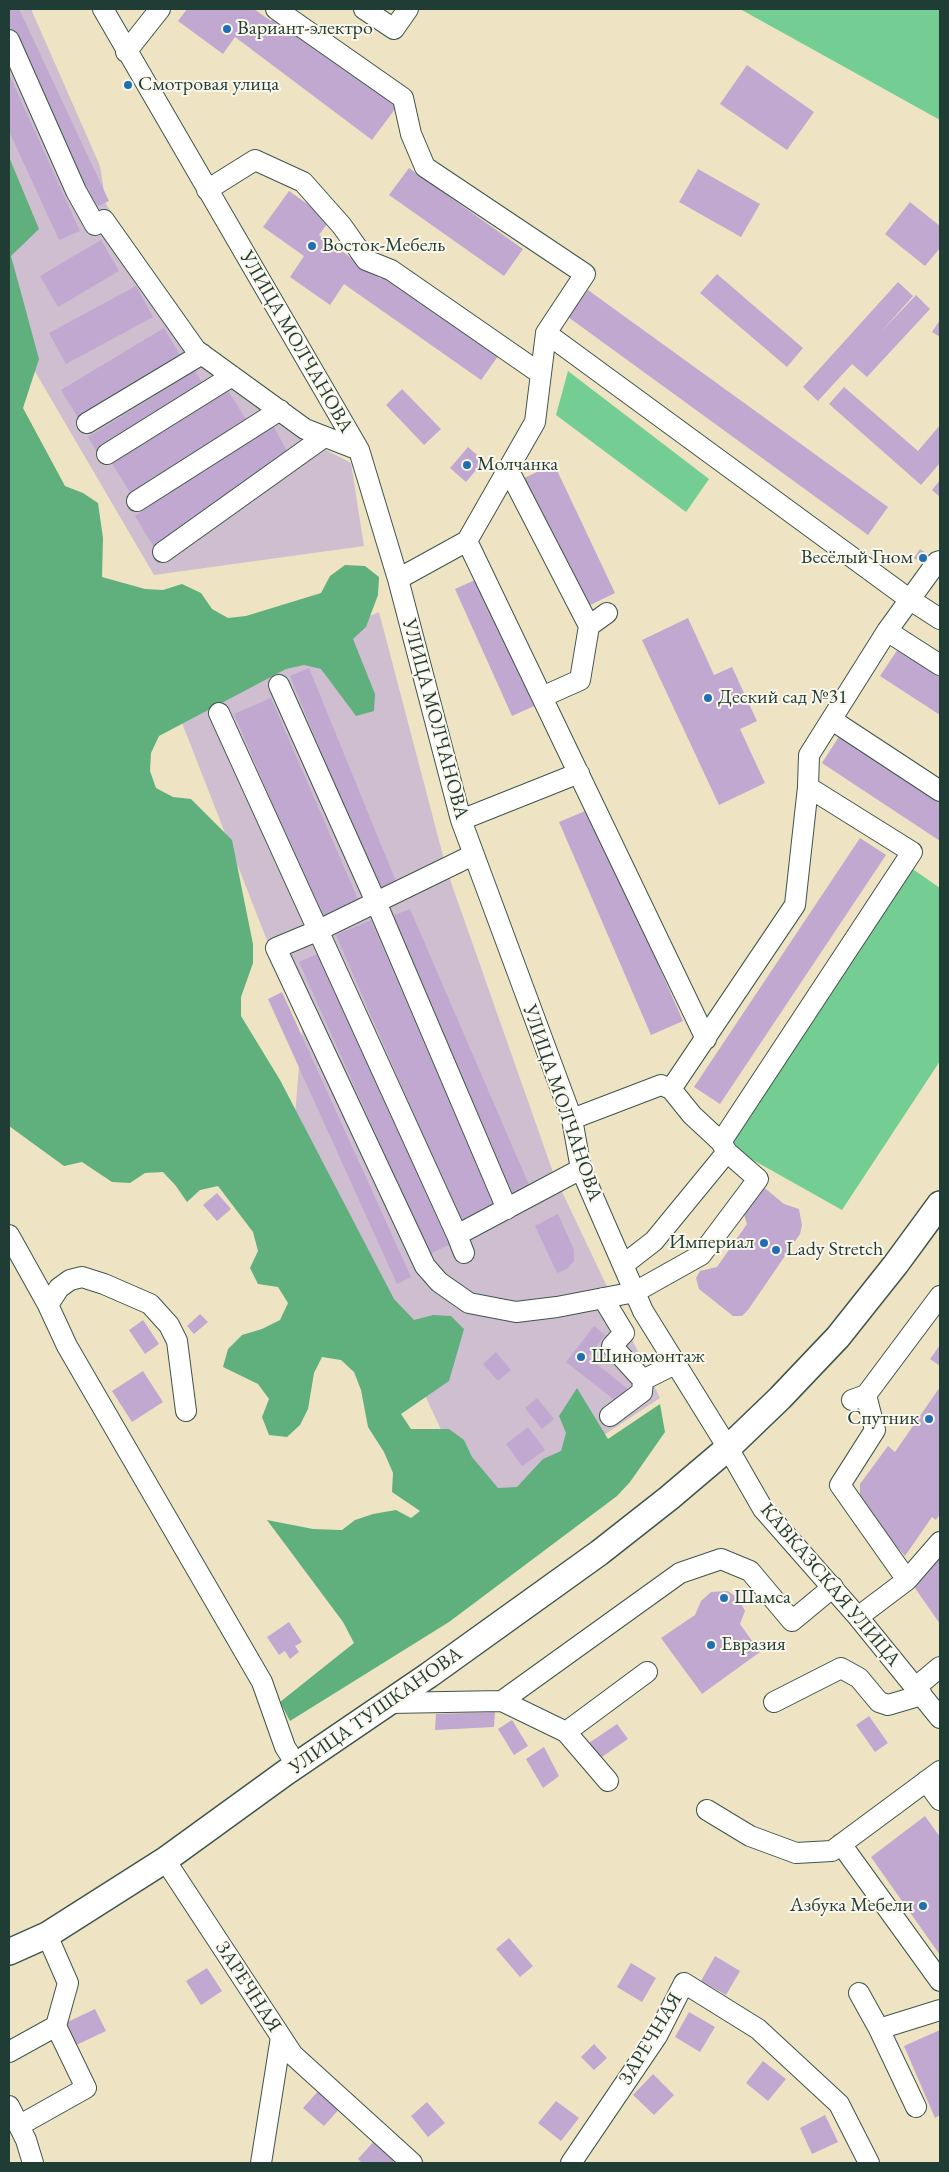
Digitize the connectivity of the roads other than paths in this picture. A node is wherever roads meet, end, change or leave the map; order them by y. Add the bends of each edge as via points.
1 (103, 9) edge
2 (160, 9) edge
3 (276, 9) edge
4 (364, 9) edge
5 (408, 9) edge
6 (9, 40) edge
7 (126, 52) junction
8 (207, 190) junction
9 (546, 333) junction
10 (202, 354) junction
11 (541, 374) junction
12 (232, 376) junction
13 (280, 410) junction
14 (87, 423) dead end
15 (324, 436) junction
16 (359, 450) junction
17 (107, 454) dead end
18 (508, 469) junction
19 (137, 501) dead end
20 (467, 541) junction
21 (163, 552) dead end
22 (940, 561) edge
23 (398, 579) junction
24 (909, 599) junction
25 (608, 613) dead end
26 (940, 620) edge
27 (589, 626) junction
28 (887, 632) junction
29 (940, 665) edge
30 (279, 685) dead end
31 (542, 697) junction
32 (219, 713) dead end
33 (832, 720) junction
34 (578, 773) junction
35 (808, 787) junction
36 (940, 791) edge
37 (461, 820) junction
38 (473, 855) junction
39 (376, 902) junction
40 (319, 930) junction
41 (706, 1039) junction
42 (671, 1088) junction
43 (572, 1119) junction
44 (724, 1147) junction
45 (581, 1169) junction
46 (940, 1204) edge
47 (507, 1209) junction
48 (9, 1235) edge
49 (623, 1265) junction
50 (635, 1292) junction
51 (940, 1296) edge
52 (603, 1298) junction
53 (48, 1305) junction
54 (675, 1364) junction
55 (643, 1380) junction
56 (186, 1411) dead end
57 (610, 1416) dead end
58 (728, 1448) junction
59 (940, 1542) edge
60 (907, 1580) junction
61 (833, 1586) junction
62 (858, 1617) junction
63 (940, 1667) edge
64 (647, 1672) dead end
65 (919, 1691) junction
66 (502, 1701) junction
67 (774, 1702) dead end
68 (390, 1703) junction
69 (940, 1718) edge
70 (566, 1732) junction
71 (296, 1766) junction
72 (933, 1776) edge
73 (608, 1781) dead end
74 (940, 1800) edge
75 (707, 1810) dead end
76 (841, 1844) junction
77 (165, 1860) junction
78 (47, 1935) junction
79 (9, 1952) edge
80 (940, 1981) edge
81 (859, 1993) dead end
82 (940, 2010) edge
83 (56, 2026) junction
84 (879, 2028) junction
85 (281, 2037) junction
86 (9, 2052) edge
87 (9, 2106) edge
88 (916, 2107) dead end
89 (20, 2126) junction
90 (33, 2163) edge
91 (261, 2163) edge
92 (412, 2163) edge
93 (572, 2163) edge
94 (869, 2163) edge

1 - 7 street, УЛИЦА МОЛЧАНОВА
2 - 7 street
3 - 9 street via 403,98 411,134 425,167 585,274
4 - 5 street via 394,29
6 - 10 street via 76,191 95,225 104,220
7 - 8 street, УЛИЦА МОЛЧАНОВА
8 - 11 street via 255,160 303,182 342,226 366,260 391,270
8 - 16 street, УЛИЦА МОЛЧАНОВА
9 - 11 street
9 - 24 street
10 - 12 street
10 - 14 street
11 - 18 street via 535,422
12 - 13 street
12 - 17 street
13 - 15 street via 305,429
13 - 19 street
15 - 16 street
15 - 21 street
16 - 23 street, УЛИЦА МОЛЧАНОВА
18 - 20 street
18 - 27 street
20 - 23 street
20 - 31 street
22 - 24 street
23 - 37 street, УЛИЦА МОЛЧАНОВА
24 - 26 street
24 - 28 street
25 - 27 street
27 - 31 street via 580,680
28 - 29 street
28 - 33 street
30 - 39 street
31 - 34 street
32 - 40 street
33 - 35 street via 809,755
33 - 36 street
34 - 37 street
34 - 41 street
35 - 41 street via 795,906
35 - 44 street via 912,852
37 - 38 street, УЛИЦА МОЛЧАНОВА
38 - 39 street
38 - 43 street, УЛИЦА МОЛЧАНОВА
39 - 40 street
39 - 47 street
40 - 47 street via 461,1244
40 - 52 street via 276,948 425,1266 454,1295 480,1306 516,1312
41 - 42 street
42 - 43 street via 661,1085
42 - 44 street
43 - 45 street, УЛИЦА МОЛЧАНОВА
44 - 49 street via 654,1240
44 - 50 street via 758,1179 701,1255
45 - 47 street
45 - 49 street, УЛИЦА МОЛЧАНОВА
46 - 58 main road, УЛИЦА ТУШКАНОВА via 838,1337
48 - 53 street
49 - 50 street, УЛИЦА МОЛЧАНОВА
50 - 52 street
50 - 54 street, УЛИЦА МОЛЧАНОВА
51 - 60 street via 859,1398 875,1430 840,1485
52 - 55 street via 624,1333 612,1346
53 - 56 street via 60,1288 70,1280 82,1277 150,1304 169,1325 176,1341
53 - 71 street via 67,1346 262,1682
54 - 55 street
54 - 58 street, УЛИЦА МОЛЧАНОВА
55 - 57 street via 642,1392
58 - 61 street, КАВКАЗСКАЯ УЛИЦА via 764,1509
58 - 68 main road, УЛИЦА ТУШКАНОВА via 599,1553
59 - 60 street
60 - 62 street
61 - 62 street, КАВКАЗСКАЯ УЛИЦА
61 - 66 street via 792,1621 750,1571 722,1559 680,1572
62 - 65 street, КАВКАЗСКАЯ УЛИЦА
63 - 65 street
64 - 70 street
65 - 67 street via 888,1705 879,1702 859,1678 842,1668
65 - 69 street, КАВКАЗСКАЯ УЛИЦА
66 - 68 street
66 - 70 street
68 - 71 main road, УЛИЦА ТУШКАНОВА
70 - 73 street
71 - 77 main road, УЛИЦА ТУШКАНОВА
72 - 74 street
72 - 76 street
75 - 76 street via 750,1836 796,1853 832,1851
76 - 80 street
77 - 78 main road, УЛИЦА ТУШКАНОВА
77 - 85 street, ЗАРЕЧНАЯ
78 - 79 main road, УЛИЦА ТУШКАНОВА
78 - 83 street via 68,1982
81 - 84 street
82 - 84 street
83 - 86 street
83 - 89 street via 86,2088
84 - 88 street
85 - 91 street
85 - 92 street, ЗАРЕЧНАЯ via 293,2056
87 - 89 street
89 - 90 street
93 - 94 street, ЗАРЕЧНАЯ via 657,2036 684,1983 758,2029 839,2104

